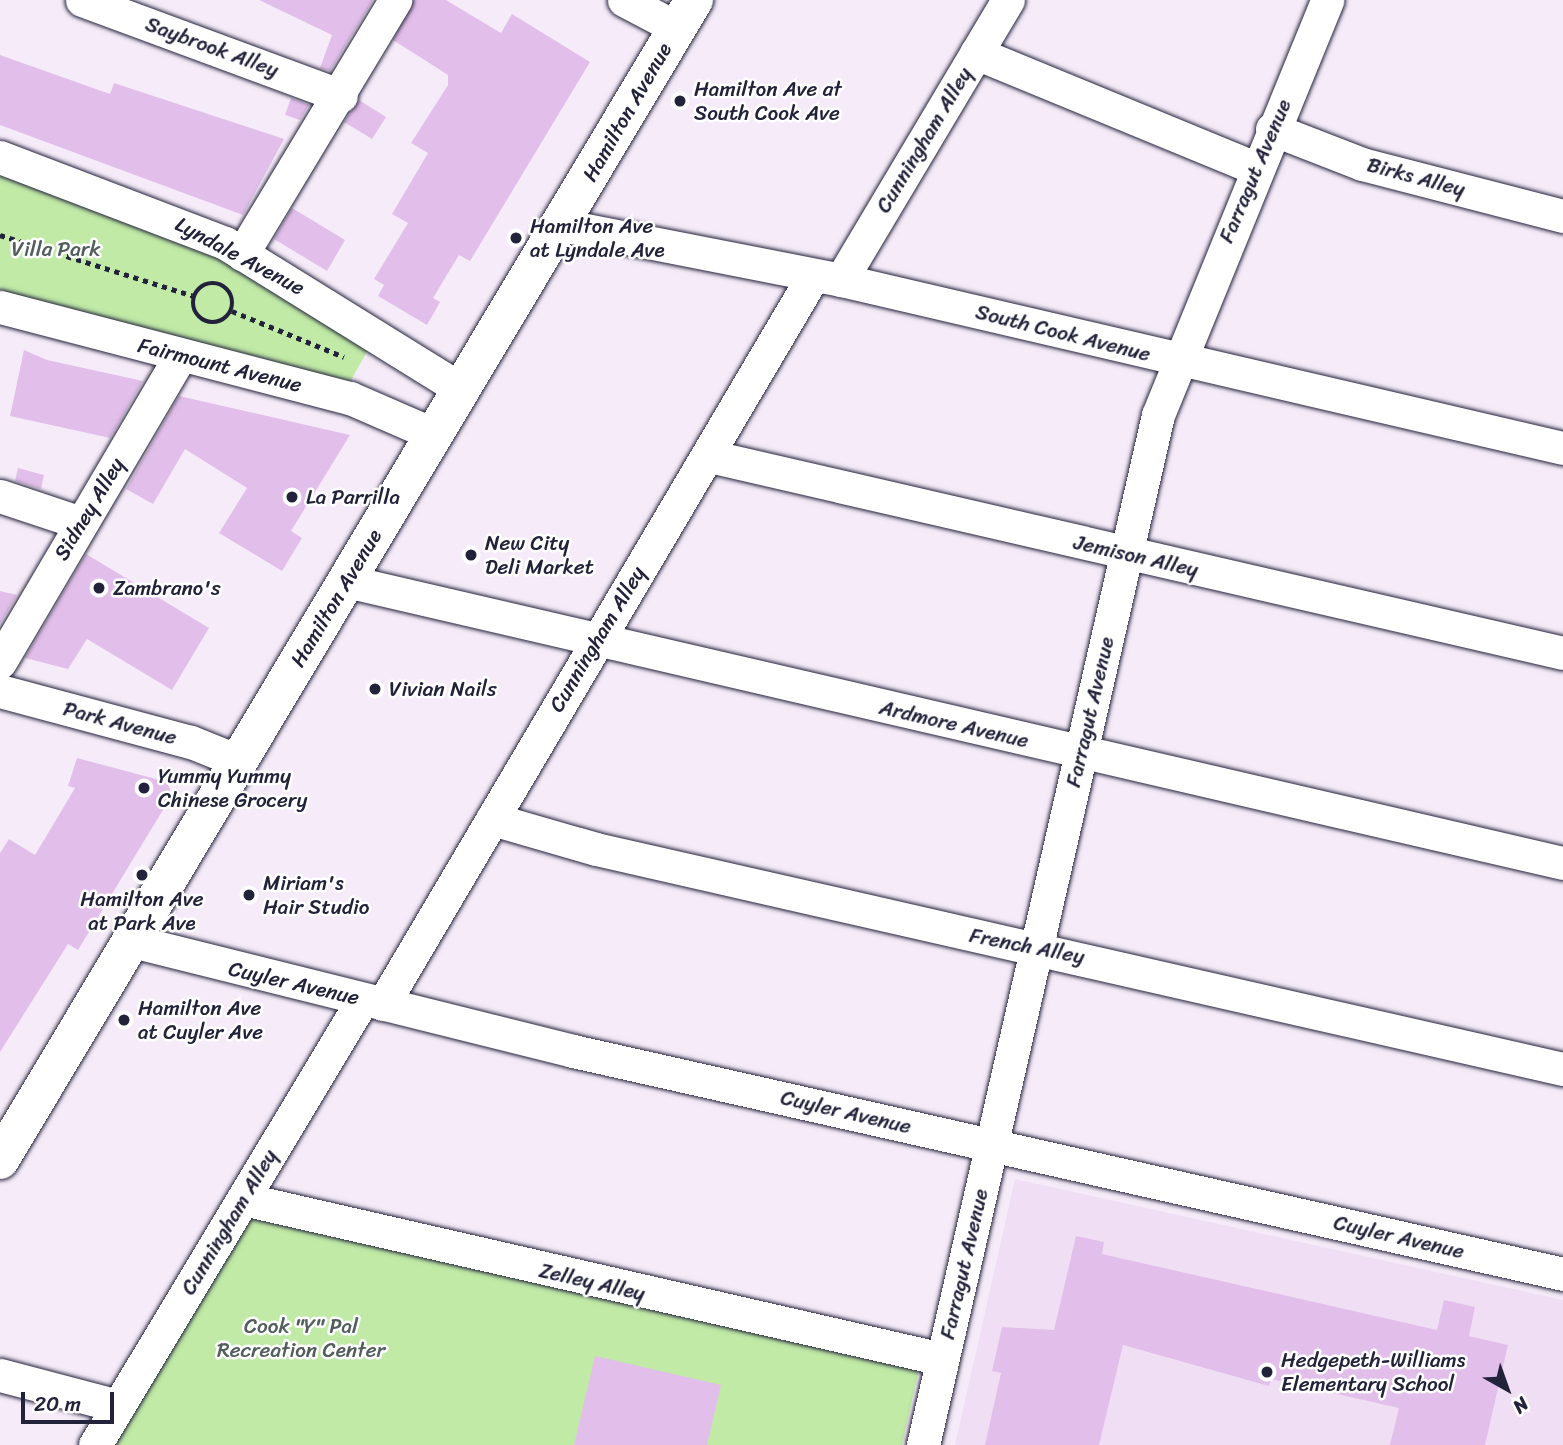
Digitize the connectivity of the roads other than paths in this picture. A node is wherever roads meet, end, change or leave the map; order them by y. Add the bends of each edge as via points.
1 (82, 0) edge
2 (395, 0) edge
3 (624, 0) edge
4 (1008, 0) edge
5 (1327, 0) edge
6 (685, 14) edge
7 (976, 53) junction
8 (341, 96) junction
9 (1272, 129) junction
10 (0, 157) edge
11 (1255, 169) junction
12 (1563, 216) edge
13 (561, 225) junction
14 (242, 254) junction
15 (827, 278) junction
16 (0, 307) edge
17 (180, 357) junction
18 (1179, 361) junction
19 (462, 390) junction
20 (435, 435) junction
21 (1563, 448) edge
22 (709, 456) junction
23 (0, 496) edge
24 (81, 523) junction
25 (1125, 556) junction
26 (346, 581) junction
27 (593, 639) junction
28 (1563, 653) edge
29 (0, 662) edge
30 (0, 691) edge
31 (1080, 754) junction
32 (238, 761) junction
33 (492, 819) junction
34 (1563, 863) edge
35 (132, 941) junction
36 (1036, 951) junction
37 (373, 1001) junction
38 (1563, 1069) edge
39 (991, 1146) junction
40 (0, 1160) edge
41 (243, 1199) junction
42 (1563, 1274) edge
43 (942, 1359) junction
44 (0, 1375) edge
45 (118, 1406) junction
46 (95, 1445) edge
47 (922, 1445) edge

1 - 8 street, Saybrook Alley
2 - 8 street
3 - 6 street
4 - 7 street, Cunningham Alley
5 - 9 street, Farragut Avenue
6 - 13 main road, Hamilton Avenue
7 - 11 street
7 - 15 street, Cunningham Alley
8 - 14 street
9 - 11 street, Farragut Avenue
9 - 12 street, Birks Alley via 1362,164
10 - 14 street, Lyndale Avenue via 175,219
11 - 18 street, Farragut Avenue
13 - 15 street, South Cook Avenue
13 - 19 main road, Hamilton Avenue
14 - 19 street, Lyndale Avenue
15 - 18 street, South Cook Avenue
15 - 22 street, Cunningham Alley
16 - 17 street, Fairmount Avenue
17 - 20 street, Fairmount Avenue via 350,398
17 - 24 street, Sidney Alley
18 - 21 street, South Cook Avenue
18 - 25 street, Farragut Avenue via 1158,415
19 - 20 main road, Hamilton Avenue
20 - 26 main road, Hamilton Avenue
22 - 25 street, Jemison Alley
22 - 27 street, Cunningham Alley
23 - 24 street
24 - 29 street, Sidney Alley
25 - 28 street, Jemison Alley
25 - 31 street, Farragut Avenue
26 - 27 street, Ardmore Avenue
26 - 32 main road, Hamilton Avenue
27 - 31 street, Ardmore Avenue
27 - 33 street, Cunningham Alley
30 - 32 street, Park Avenue via 191,742
31 - 34 street, Ardmore Avenue
31 - 36 street, Farragut Avenue
32 - 35 main road, Hamilton Avenue
33 - 36 street, French Alley via 596,849
33 - 37 street, Cunningham Alley
35 - 37 street, Cuyler Avenue
35 - 40 main road, Hamilton Avenue
36 - 38 street, French Alley
36 - 39 street, Farragut Avenue
37 - 39 street, Cuyler Avenue
37 - 41 street, Cunningham Alley
39 - 42 street, Cuyler Avenue
39 - 43 street, Farragut Avenue
41 - 43 street, Zelley Alley
41 - 45 street, Cunningham Alley
43 - 47 street, Farragut Avenue
44 - 45 street
45 - 46 street, Cunningham Alley

